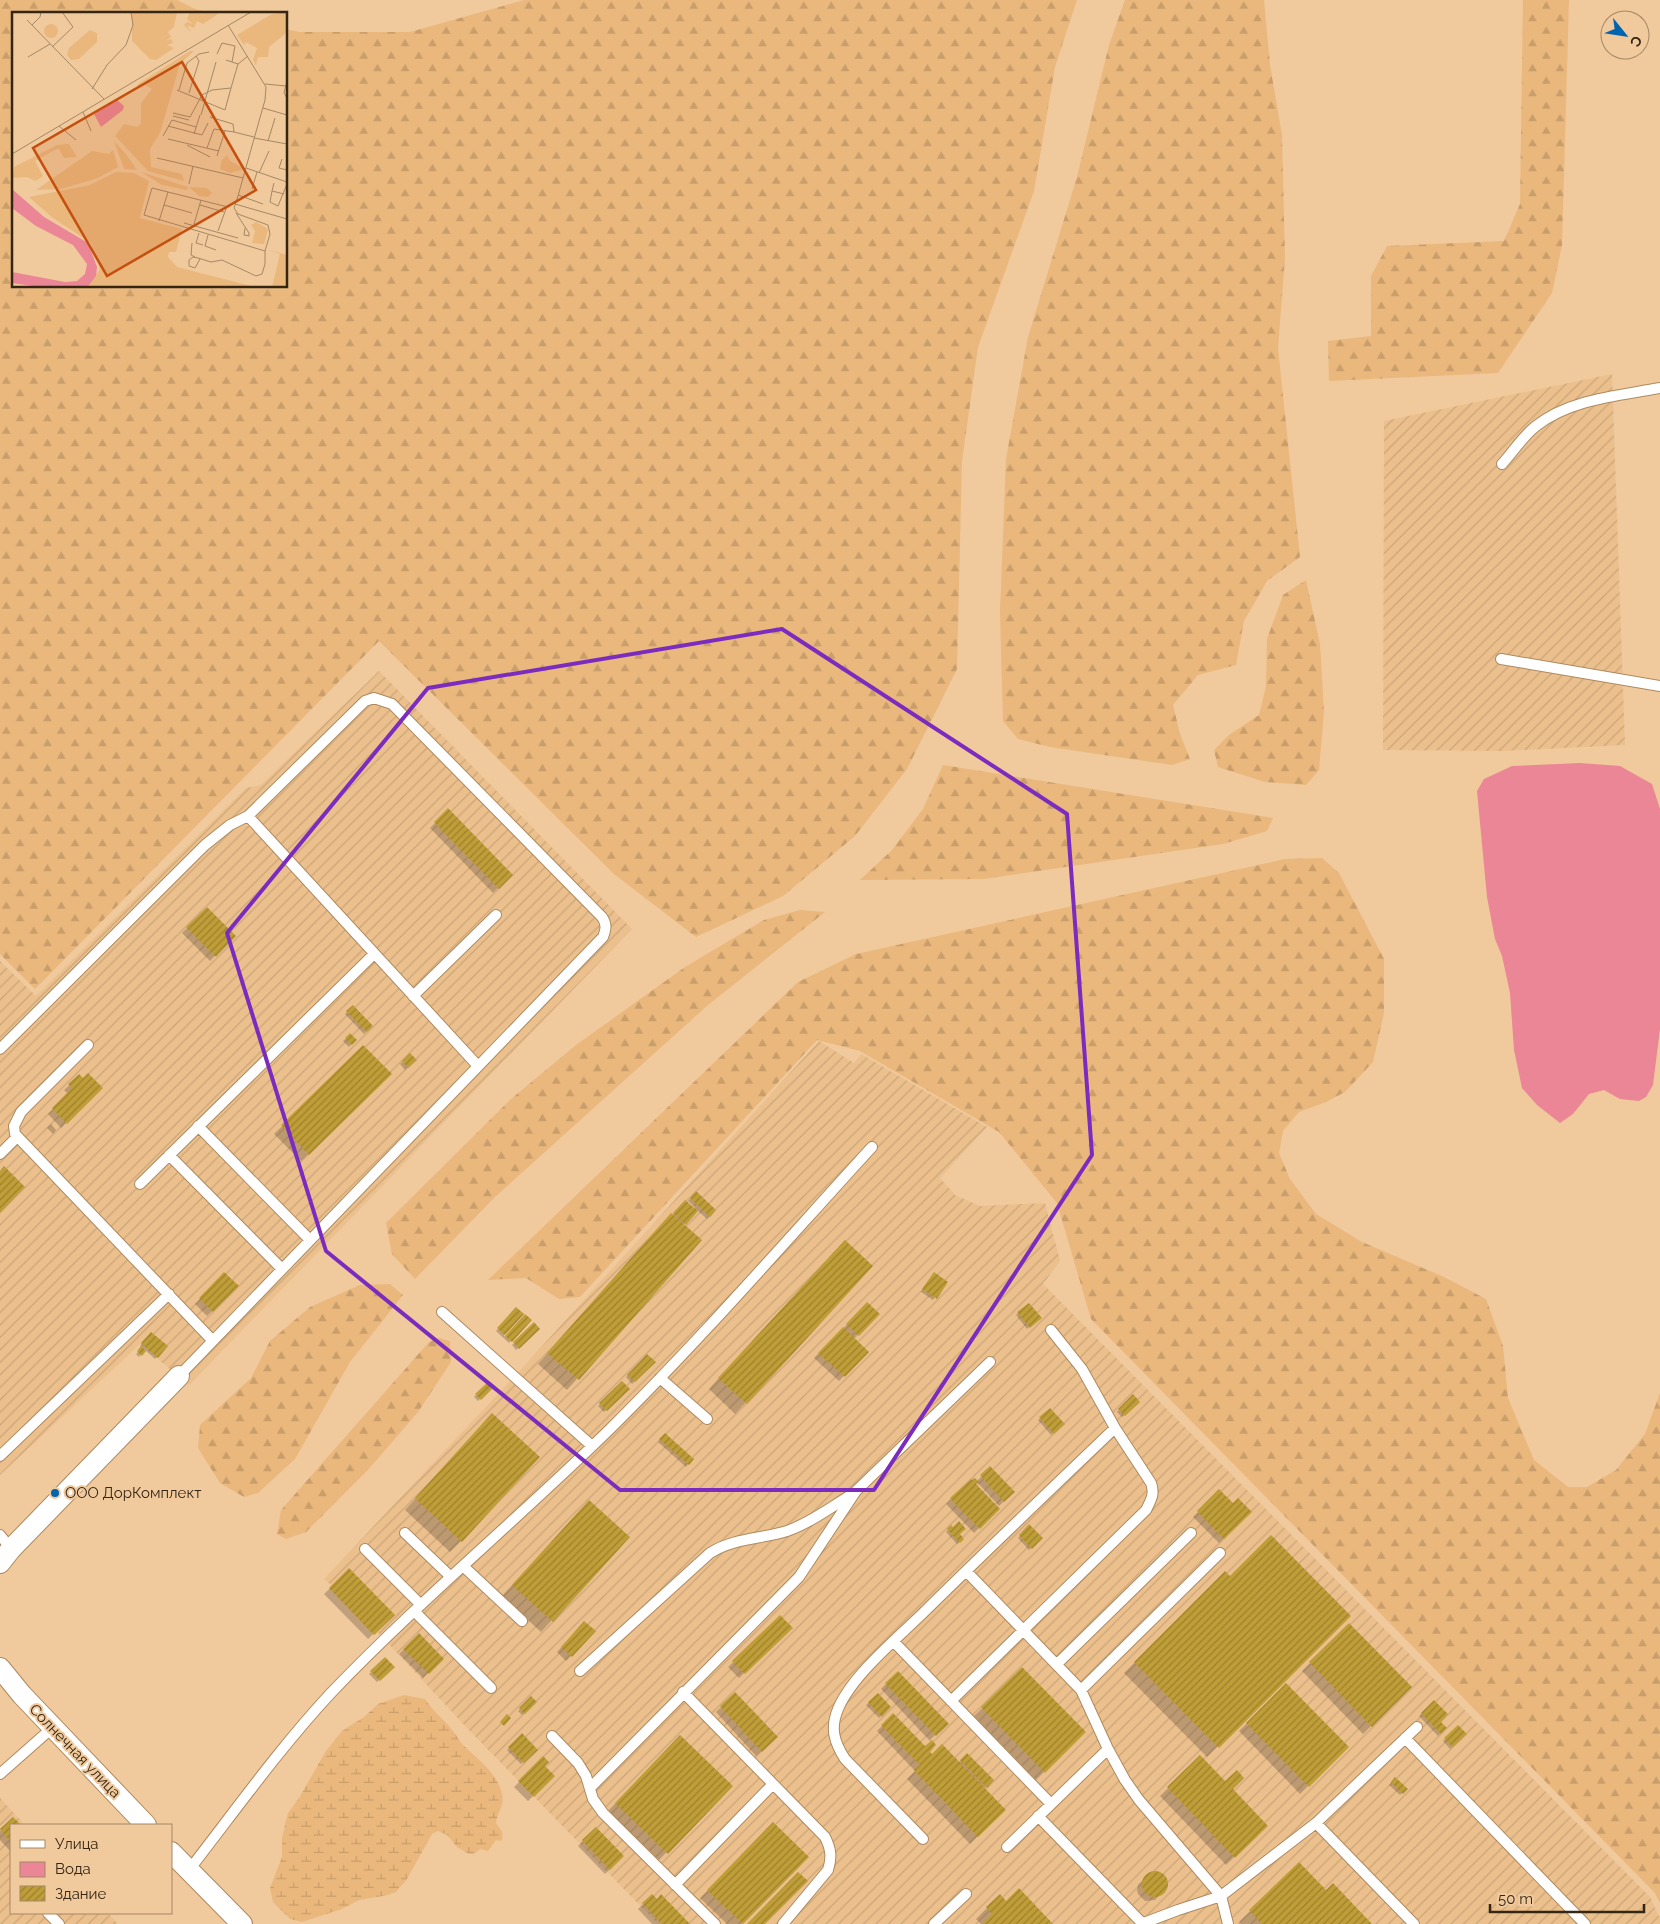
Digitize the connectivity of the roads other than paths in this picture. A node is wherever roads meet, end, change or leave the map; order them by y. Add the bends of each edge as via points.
1 (1660, 388) edge
2 (1502, 464) dead end
3 (1502, 659) dead end
4 (1660, 686) edge
5 (248, 816) junction
6 (496, 915) dead end
7 (374, 954) junction
8 (413, 996) junction
9 (88, 1045) dead end
10 (0, 1049) edge
11 (478, 1066) junction
12 (198, 1126) junction
13 (18, 1137) junction
14 (872, 1146) dead end
15 (0, 1154) edge
16 (169, 1155) junction
17 (140, 1184) dead end
18 (310, 1240) junction
19 (282, 1269) junction
20 (169, 1294) junction
21 (442, 1312) dead end
22 (1051, 1330) dead end
23 (213, 1341) junction
24 (990, 1362) dead end
25 (179, 1376) joint
26 (660, 1378) junction
27 (707, 1419) dead end
28 (1115, 1428) junction
29 (592, 1446) junction
30 (0, 1456) edge
31 (856, 1492) junction
32 (406, 1533) dead end
33 (1191, 1533) dead end
34 (365, 1550) dead end
35 (3, 1552) edge
36 (1220, 1553) dead end
37 (463, 1566) junction
38 (966, 1571) junction
39 (451, 1577) junction
40 (418, 1608) junction
41 (522, 1621) dead end
42 (1024, 1630) junction
43 (894, 1642) junction
44 (1057, 1664) junction
45 (580, 1670) dead end
46 (2, 1671) edge
47 (491, 1688) dead end
48 (1081, 1690) junction
49 (683, 1692) junction
50 (951, 1701) junction
51 (1417, 1727) dead end
52 (52, 1728) junction
53 (552, 1736) dead end
54 (1404, 1738) junction
55 (1108, 1749) junction
56 (0, 1774) edge
57 (773, 1784) junction
58 (590, 1788) junction
59 (1051, 1804) junction
60 (1038, 1816) junction
61 (1316, 1823) junction
62 (145, 1824) edge
63 (922, 1839) dead end
64 (1007, 1847) dead end
65 (172, 1853) edge
66 (189, 1870) junction
67 (676, 1885) junction
68 (966, 1894) dead end
69 (1221, 1896) junction
70 (49, 1914) edge
71 (59, 1924) edge
72 (242, 1924) edge
73 (715, 1924) edge
74 (783, 1924) edge
75 (934, 1924) edge
76 (1142, 1924) edge
77 (1228, 1924) edge
78 (1414, 1924) edge
79 (1585, 1924) edge

1 - 2 lane via 1583,402 1554,414 1534,427
3 - 4 lane
5 - 7 lane
5 - 10 lane via 230,825 205,845
5 - 11 lane via 365,701 383,700 392,704 602,917 606,922 603,937
6 - 8 lane
7 - 8 lane
7 - 12 lane
8 - 11 lane
9 - 13 lane via 21,1112 14,1126
11 - 18 lane
12 - 16 lane
12 - 18 lane
13 - 15 lane
13 - 20 lane
14 - 26 lane
16 - 17 lane
16 - 19 lane
18 - 19 lane
19 - 23 lane
20 - 23 lane
20 - 30 lane
21 - 29 lane
22 - 28 lane via 1082,1369
23 - 25 lane
24 - 31 lane
25 - 35 street
26 - 27 lane
26 - 29 lane
28 - 38 lane
28 - 42 lane via 1151,1482 1154,1490 1152,1499 1146,1510
29 - 37 lane
31 - 45 lane via 803,1525 735,1541 710,1553
31 - 49 lane via 799,1576
32 - 39 lane
33 - 44 lane
34 - 40 lane
36 - 48 lane
37 - 39 lane
37 - 41 lane
38 - 42 lane
38 - 43 lane
39 - 40 lane
40 - 47 lane
40 - 66 lane via 308,1719
42 - 44 lane
42 - 50 lane
43 - 50 lane
43 - 63 lane via 846,1694 834,1722 833,1736 845,1759
44 - 48 lane
46 - 52 street, Солнечная улица
48 - 55 lane
49 - 57 lane
49 - 58 lane
50 - 59 lane
51 - 54 lane
52 - 56 lane
52 - 62 street, Солнечная улица
53 - 58 lane via 578,1763
54 - 61 lane
54 - 79 lane
55 - 59 lane
55 - 69 lane via 1139,1800
57 - 67 lane
57 - 74 lane via 825,1836 831,1860 828,1870
58 - 67 lane via 602,1813
59 - 60 lane
60 - 64 lane
60 - 76 lane
61 - 69 lane
61 - 78 lane
65 - 66 street
66 - 72 street
67 - 73 lane
68 - 75 lane
69 - 76 lane
69 - 77 lane
70 - 71 lane

